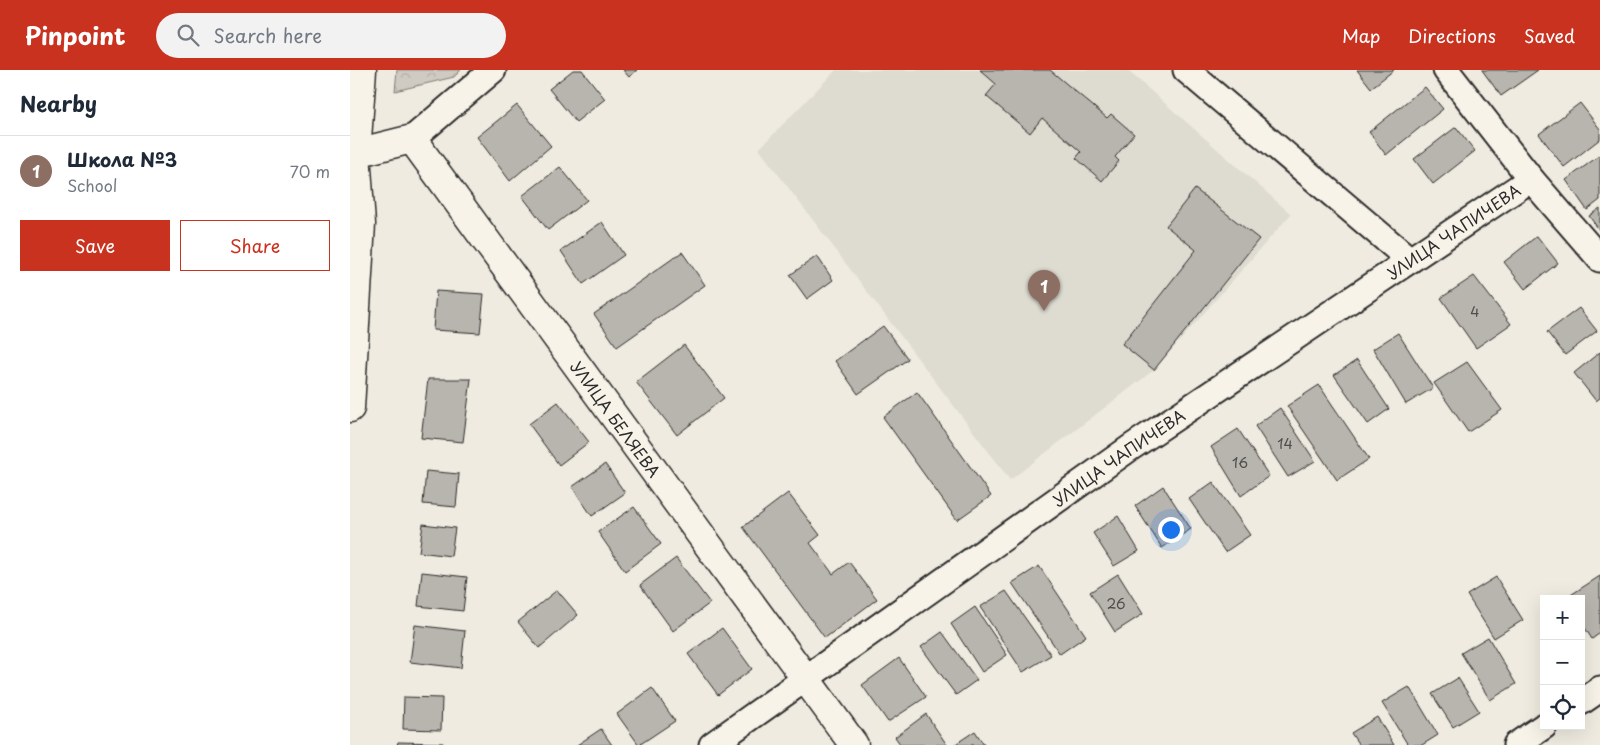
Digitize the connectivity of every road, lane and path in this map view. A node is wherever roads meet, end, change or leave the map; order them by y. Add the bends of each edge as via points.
1 (362, 70) edge
2 (493, 70) edge
3 (1186, 70) edge
4 (1446, 70) edge
5 (412, 139) junction
6 (354, 158) edge
7 (1531, 179) junction
8 (1600, 259) edge
9 (1410, 260) junction
10 (350, 408) edge
11 (805, 678) junction
12 (1600, 689) edge
13 (1585, 699) edge
14 (1540, 729) edge
15 (712, 745) edge
16 (854, 745) edge
17 (1516, 745) edge

1 - 6 main road
2 - 5 street
3 - 9 street
4 - 7 street
5 - 6 main road
5 - 11 main road, УЛИЦА БЕЛЯЕВА
6 - 10 main road via 361,224
7 - 8 street
7 - 9 street, УЛИЦА ЧАПИЧЕВА
9 - 11 street, УЛИЦА ЧАПИЧЕВА via 1130,448
11 - 15 street, УЛИЦА ЧАПИЧЕВА
11 - 16 main road, УЛИЦА БЕЛЯЕВА
12 - 13 street
14 - 17 street

